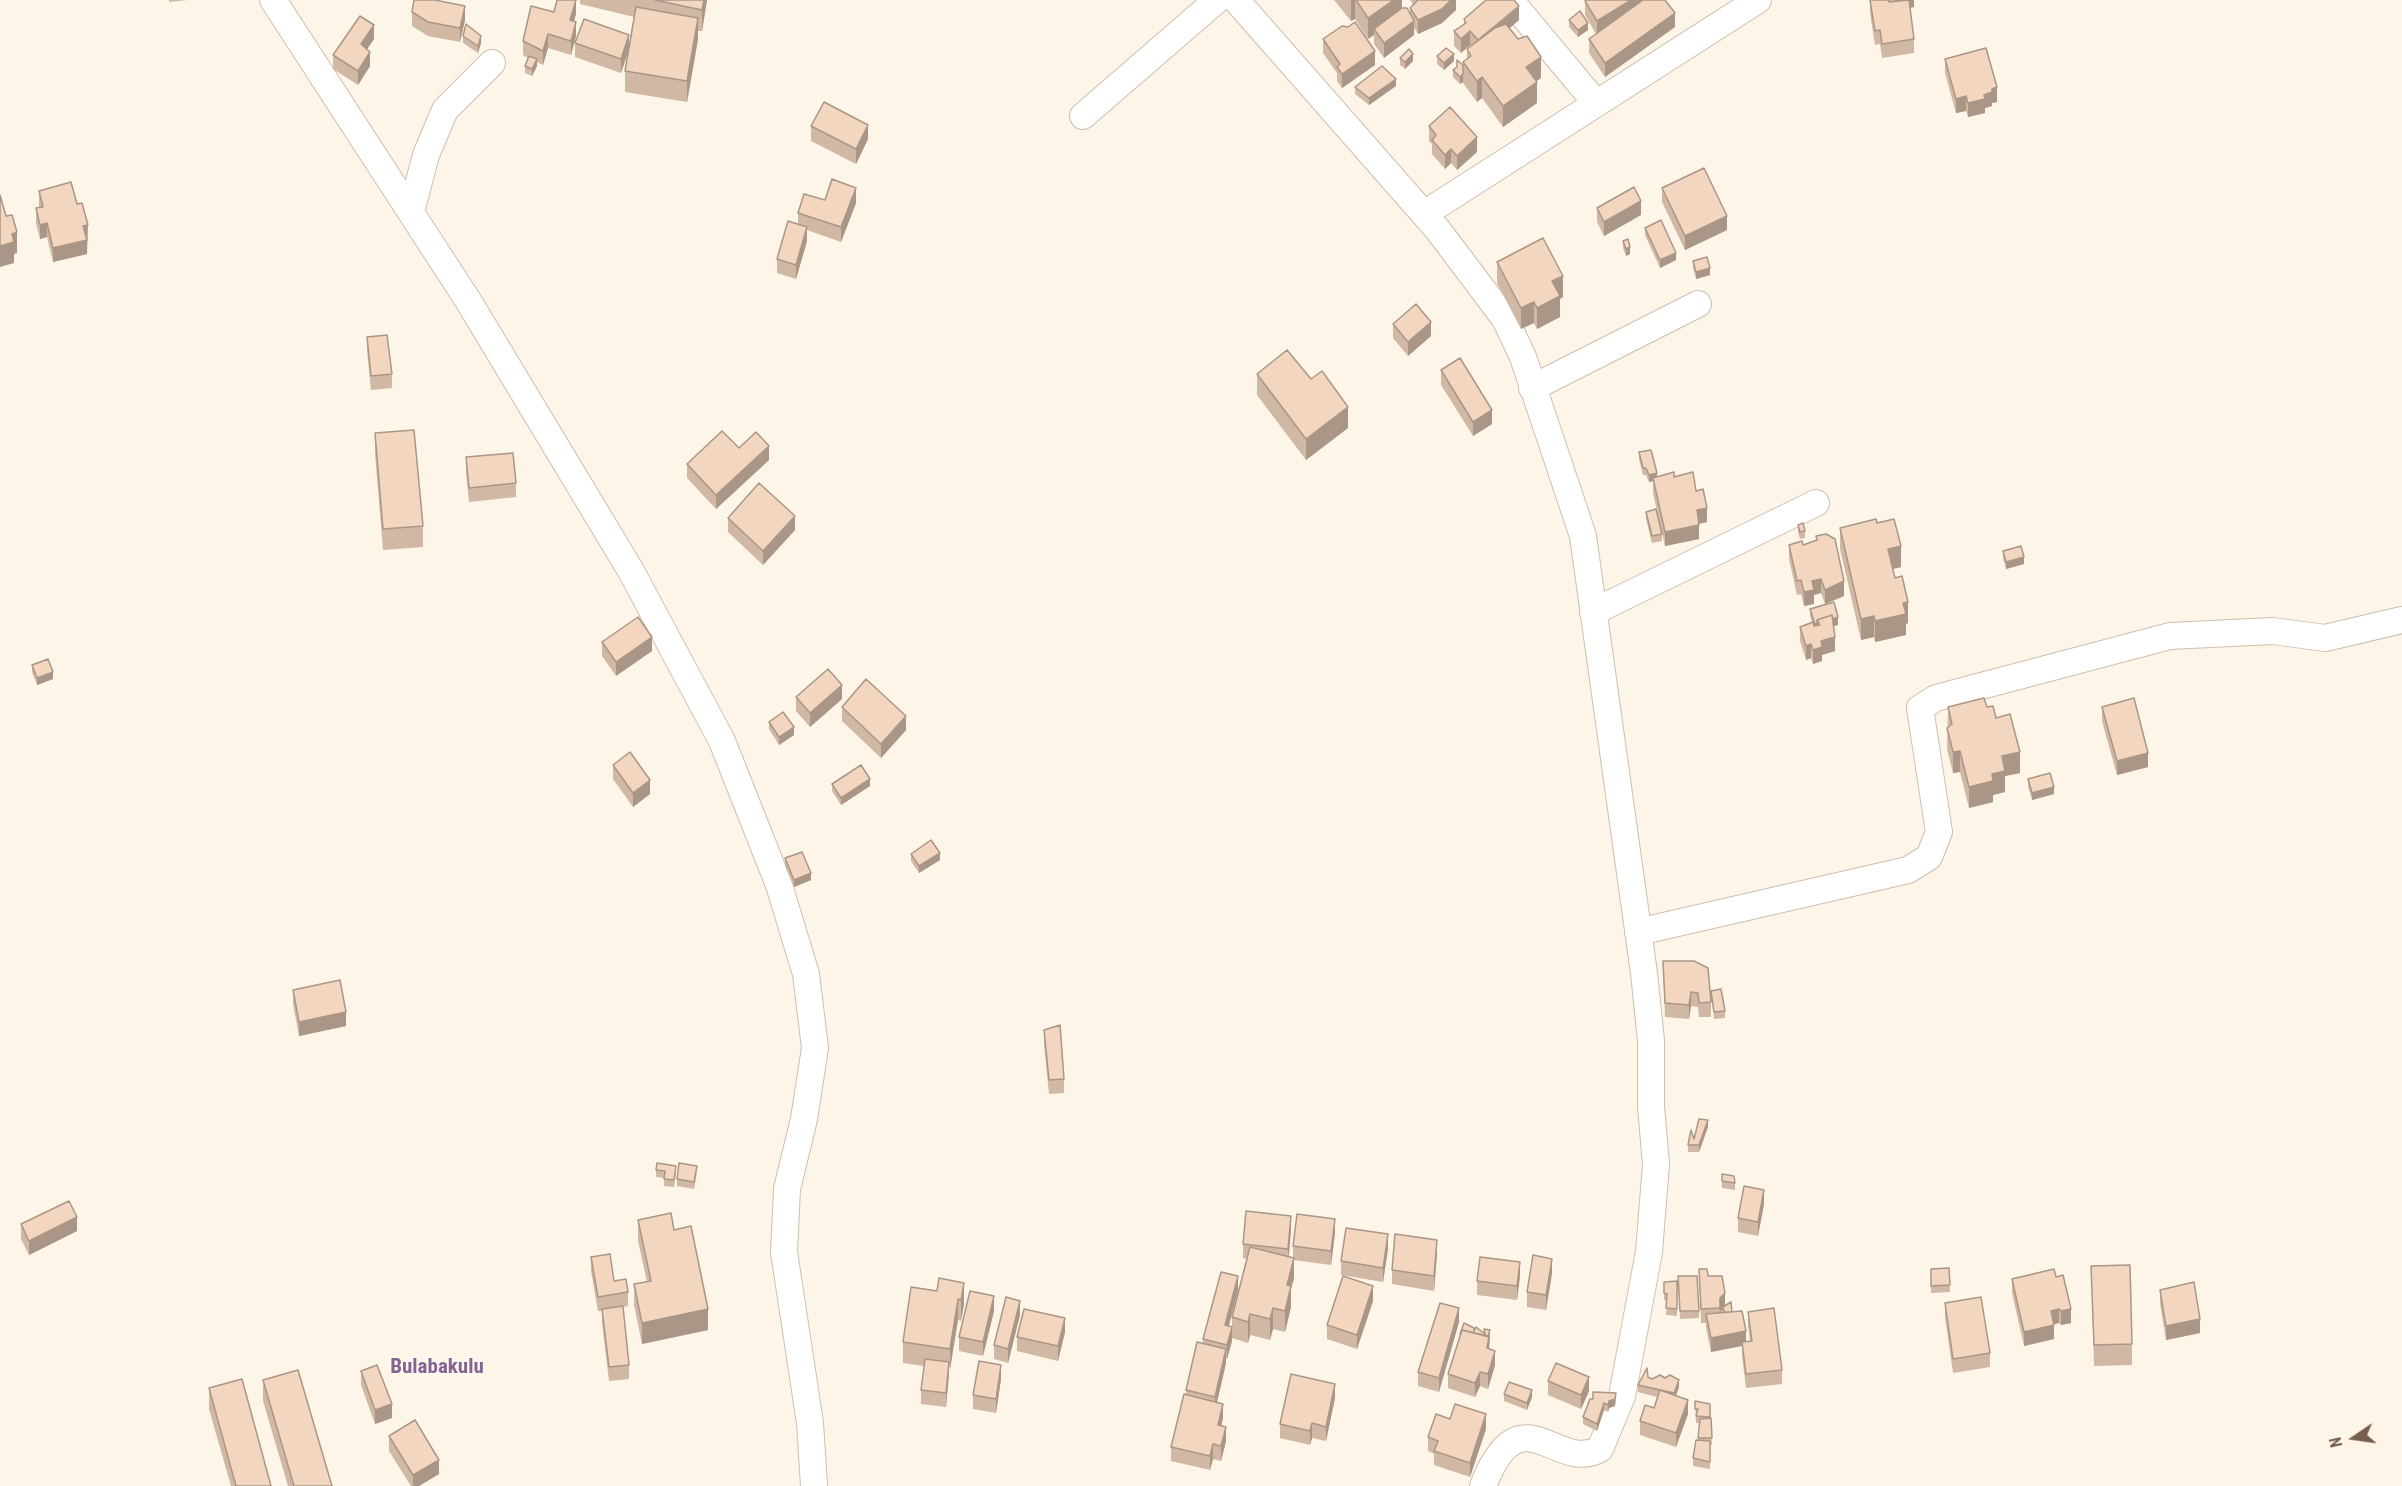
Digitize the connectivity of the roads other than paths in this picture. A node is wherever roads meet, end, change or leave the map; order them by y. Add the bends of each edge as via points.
1 (273, 0) edge
2 (1217, 0) edge
3 (1236, 0) edge
4 (1510, 0) edge
5 (1758, 0) edge
6 (492, 63) dead end
7 (1596, 104) junction
8 (1083, 116) dead end
9 (411, 212) junction
10 (1424, 214) junction
11 (1698, 304) dead end
12 (1532, 388) junction
13 (1816, 503) dead end
14 (1593, 612) junction
15 (2402, 620) edge
16 (1638, 932) junction
17 (814, 1486) edge
18 (1483, 1486) edge

1 - 9 street
2 - 8 street
3 - 10 street
4 - 7 street
5 - 7 street
6 - 9 street via 445,110 426,155
7 - 10 street
9 - 17 street via 631,571 722,741 779,885 806,974 815,1048 804,1119 787,1189 784,1252 810,1424
10 - 12 street via 1505,320 1523,357
11 - 12 street
12 - 14 street via 1583,536
13 - 14 street
14 - 16 street
15 - 16 street via 2325,638 2273,631 2170,636 1936,698 1920,708 1939,832 1929,857 1908,870
16 - 18 street via 1651,1040 1656,1164 1649,1252 1622,1396 1600,1449 1583,1455 1542,1441 1513,1441 1493,1460

